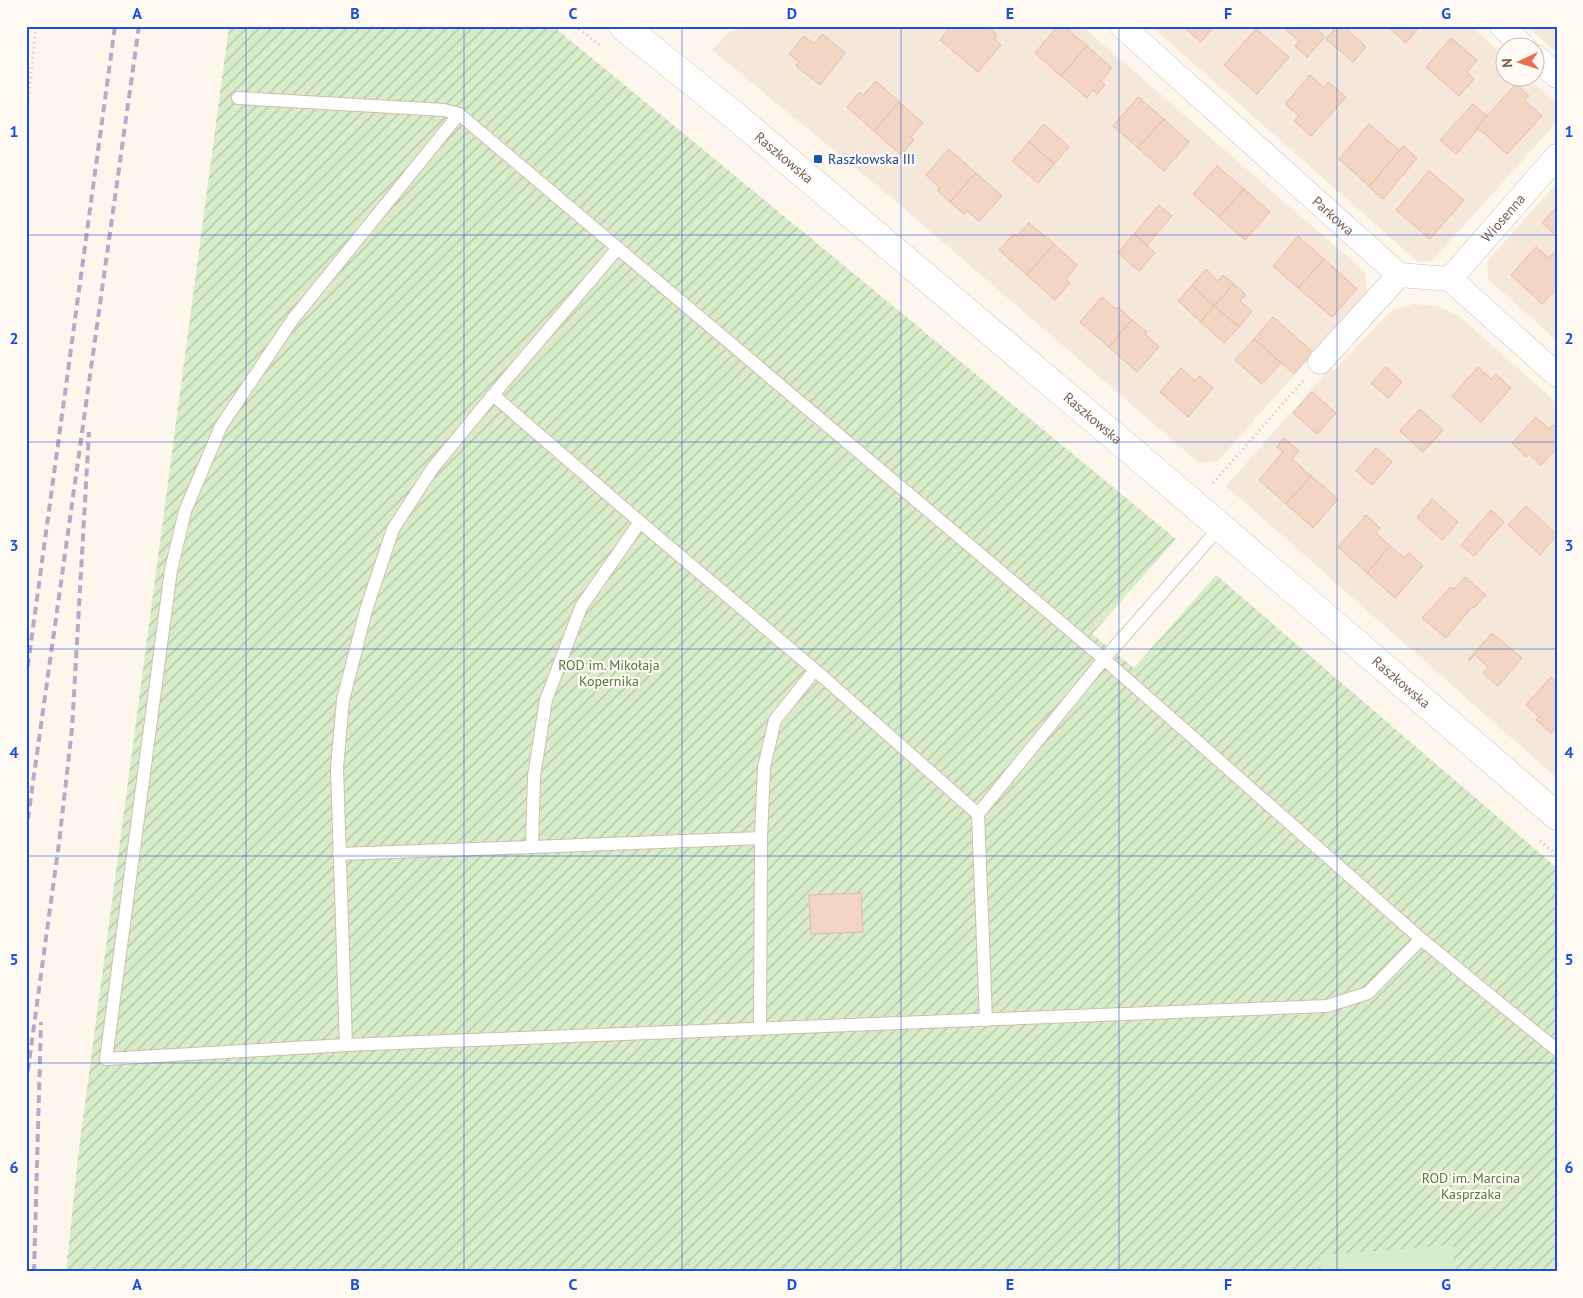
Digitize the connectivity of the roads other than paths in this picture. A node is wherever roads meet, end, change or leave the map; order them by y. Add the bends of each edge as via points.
1 (623, 26) edge
2 (1122, 26) edge
3 (1502, 26) edge
4 (1515, 38) edge
5 (1546, 66) edge
6 (1557, 76) edge
7 (238, 98) dead end
8 (459, 114) junction
9 (1557, 156) edge
10 (618, 248) junction
11 (1399, 275) junction
12 (1450, 279) junction
13 (1320, 362) road end
14 (1557, 375) edge
15 (493, 395) junction
16 (640, 522) junction
17 (1220, 527) junction
18 (1104, 658) junction
19 (816, 670) junction
20 (978, 814) junction
21 (1557, 816) edge
22 (761, 838) junction
23 (532, 847) junction
24 (340, 854) junction
25 (1421, 939) junction
26 (986, 1020) junction
27 (760, 1028) junction
28 (346, 1045) junction
29 (1557, 1050) edge

1 - 17 street, Raszkowska via 803,173
2 - 11 street, Parkowa
3 - 4 street
5 - 6 street
7 - 8 lane via 444,110
8 - 10 lane
8 - 28 lane via 293,319 220,426 185,511 171,570 106,1059
9 - 12 street, Wiosenna
10 - 15 lane
10 - 18 lane
11 - 12 street
11 - 13 street
12 - 14 street
15 - 16 lane
15 - 24 lane via 432,470 393,529 366,610 343,700 337,768
16 - 19 lane
16 - 23 lane via 581,607 546,700 534,776
17 - 18 lane
17 - 21 street, Raszkowska
18 - 20 lane
18 - 25 lane
19 - 20 lane
19 - 22 lane via 775,720 764,767
20 - 26 lane
22 - 23 lane
22 - 27 lane
23 - 24 lane
24 - 28 lane
25 - 26 lane via 1368,993 1327,1006
25 - 29 lane
26 - 27 lane
27 - 28 lane

